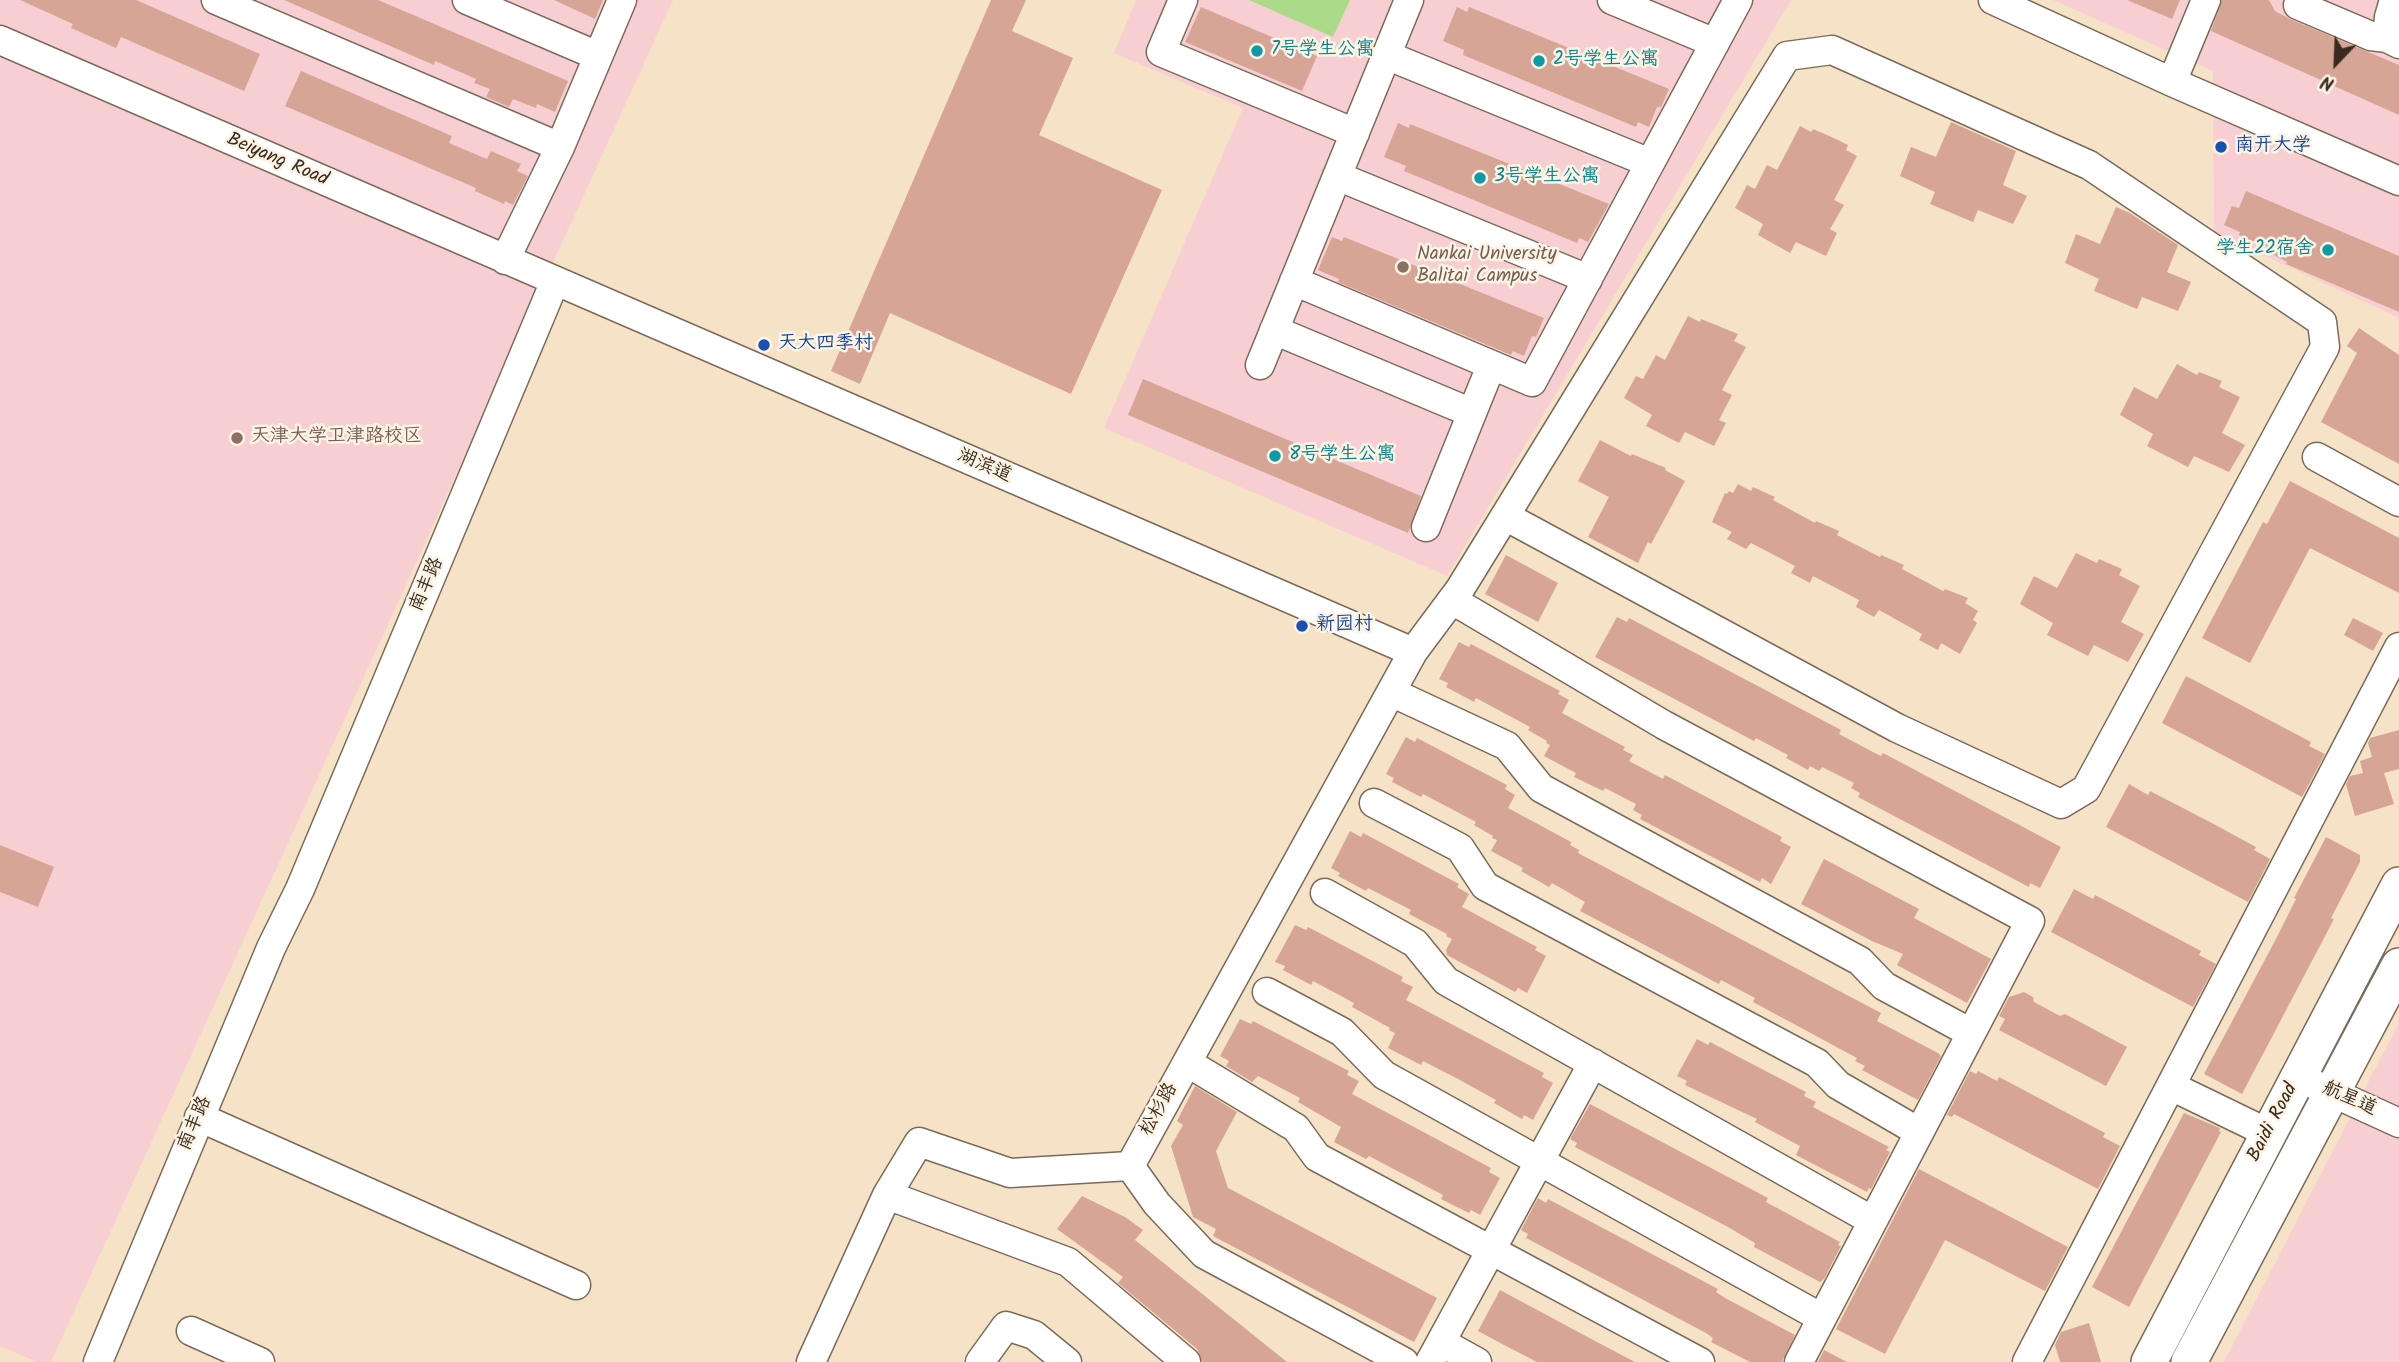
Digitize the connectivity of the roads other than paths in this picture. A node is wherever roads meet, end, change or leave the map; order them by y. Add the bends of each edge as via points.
1 (216, 0) edge
2 (467, 0) edge
3 (622, 0) edge
4 (1183, 0) edge
5 (1409, 0) edge
6 (1612, 0) edge
7 (1738, 0) edge
8 (1993, 0) edge
9 (2206, 0) edge
10 (2300, 0) edge
11 (2394, 0) edge
12 (0, 40) edge
13 (2393, 41) edge
14 (1715, 43) junction
15 (1386, 55) junction
16 (598, 56) junction
17 (2172, 82) junction
18 (1354, 133) junction
19 (560, 148) junction
20 (1650, 163) junction
21 (1337, 176) junction
22 (2399, 181) edge
23 (505, 260) junction
24 (1588, 279) junction
25 (555, 281) junction
26 (1294, 281) junction
27 (1274, 330) junction
28 (1260, 365) dead end
29 (1492, 366) junction
30 (1472, 413) junction
31 (2317, 457) dead end
32 (2399, 502) edge
33 (1505, 516) junction
34 (1426, 527) dead end
35 (1452, 600) junction
36 (2399, 647) edge
37 (1413, 652) junction
38 (1391, 692) junction
39 (1374, 803) dead end
40 (2399, 885) edge
41 (1325, 893) dead end
42 (2399, 966) edge
43 (1267, 992) dead end
44 (1971, 1032) junction
45 (1593, 1063) junction
46 (1198, 1069) dead end
47 (2298, 1077) junction
48 (2171, 1086) junction
49 (2332, 1094) junction
50 (205, 1120) junction
51 (2399, 1123) edge
52 (1919, 1132) junction
53 (2268, 1133) junction
54 (1540, 1161) junction
55 (1129, 1166) junction
56 (887, 1195) junction
57 (1873, 1221) junction
58 (1491, 1250) junction
59 (576, 1285) dead end
60 (1822, 1318) junction
61 (191, 1331) dead end
62 (1436, 1352) edge
63 (97, 1362) edge
64 (109, 1362) edge
65 (260, 1362) edge
66 (811, 1362) edge
67 (980, 1362) edge
68 (1067, 1362) edge
69 (1186, 1362) edge
70 (1404, 1362) edge
71 (1477, 1362) edge
72 (1700, 1362) edge
73 (1799, 1362) edge
74 (2027, 1362) edge
75 (2150, 1362) edge
76 (2189, 1362) edge

1 - 19 street
2 - 16 street
3 - 16 street
4 - 18 street via 1161,52
5 - 15 street
6 - 14 street
7 - 14 street
8 - 17 street
9 - 17 street
10 - 13 street via 2298,5
11 - 13 street via 2389,17
12 - 23 street, Beiyang Road
14 - 20 street
15 - 18 street
15 - 20 street
16 - 19 street
17 - 22 street
18 - 21 street
19 - 23 street
20 - 24 street
21 - 24 street
21 - 26 street
23 - 25 street, Beiyang Road
24 - 29 street via 1532,382
25 - 37 street, 湖滨道
25 - 50 street, 南丰路 via 300,889 271,948
26 - 27 street
26 - 29 street
27 - 28 street
27 - 30 street
29 - 30 street
30 - 34 street
31 - 32 street
33 - 33 street, 松杉路 via 1787,56 1832,50 2090,165 2322,322 2325,347 2086,789 2061,804 1897,728
33 - 35 street, 松杉路
35 - 37 street, 松杉路
35 - 44 street via 1664,725 2029,921
36 - 48 street
37 - 38 street, 松杉路
38 - 44 street via 1507,746 1541,789 1860,961 1884,986
38 - 55 street, 松杉路
39 - 52 street via 1460,848 1485,886 1817,1063 1838,1085
40 - 47 main road, Baidi Road
41 - 45 street via 1415,943 1446,981
42 - 49 main road, Baidi Road
43 - 54 street via 1342,1032 1384,1075
44 - 52 street
45 - 54 street
45 - 57 street
46 - 58 street via 1296,1128 1317,1157
47 - 49 street, 航星道
47 - 53 main road, Baidi Road
48 - 53 street
48 - 74 street
49 - 51 street, 航星道
49 - 76 main road, Baidi Road
50 - 59 street
50 - 63 street, 南丰路
50 - 64 street, 南丰路
52 - 57 street
53 - 75 main road, Baidi Road
54 - 58 street
54 - 60 street
55 - 56 street via 1010,1173 919,1142
55 - 70 street via 1204,1254
56 - 66 street
56 - 69 street via 1068,1262
57 - 60 street
58 - 62 street
58 - 72 street
60 - 73 street
61 - 65 street
62 - 71 street
67 - 68 street via 1006,1326 1034,1335

